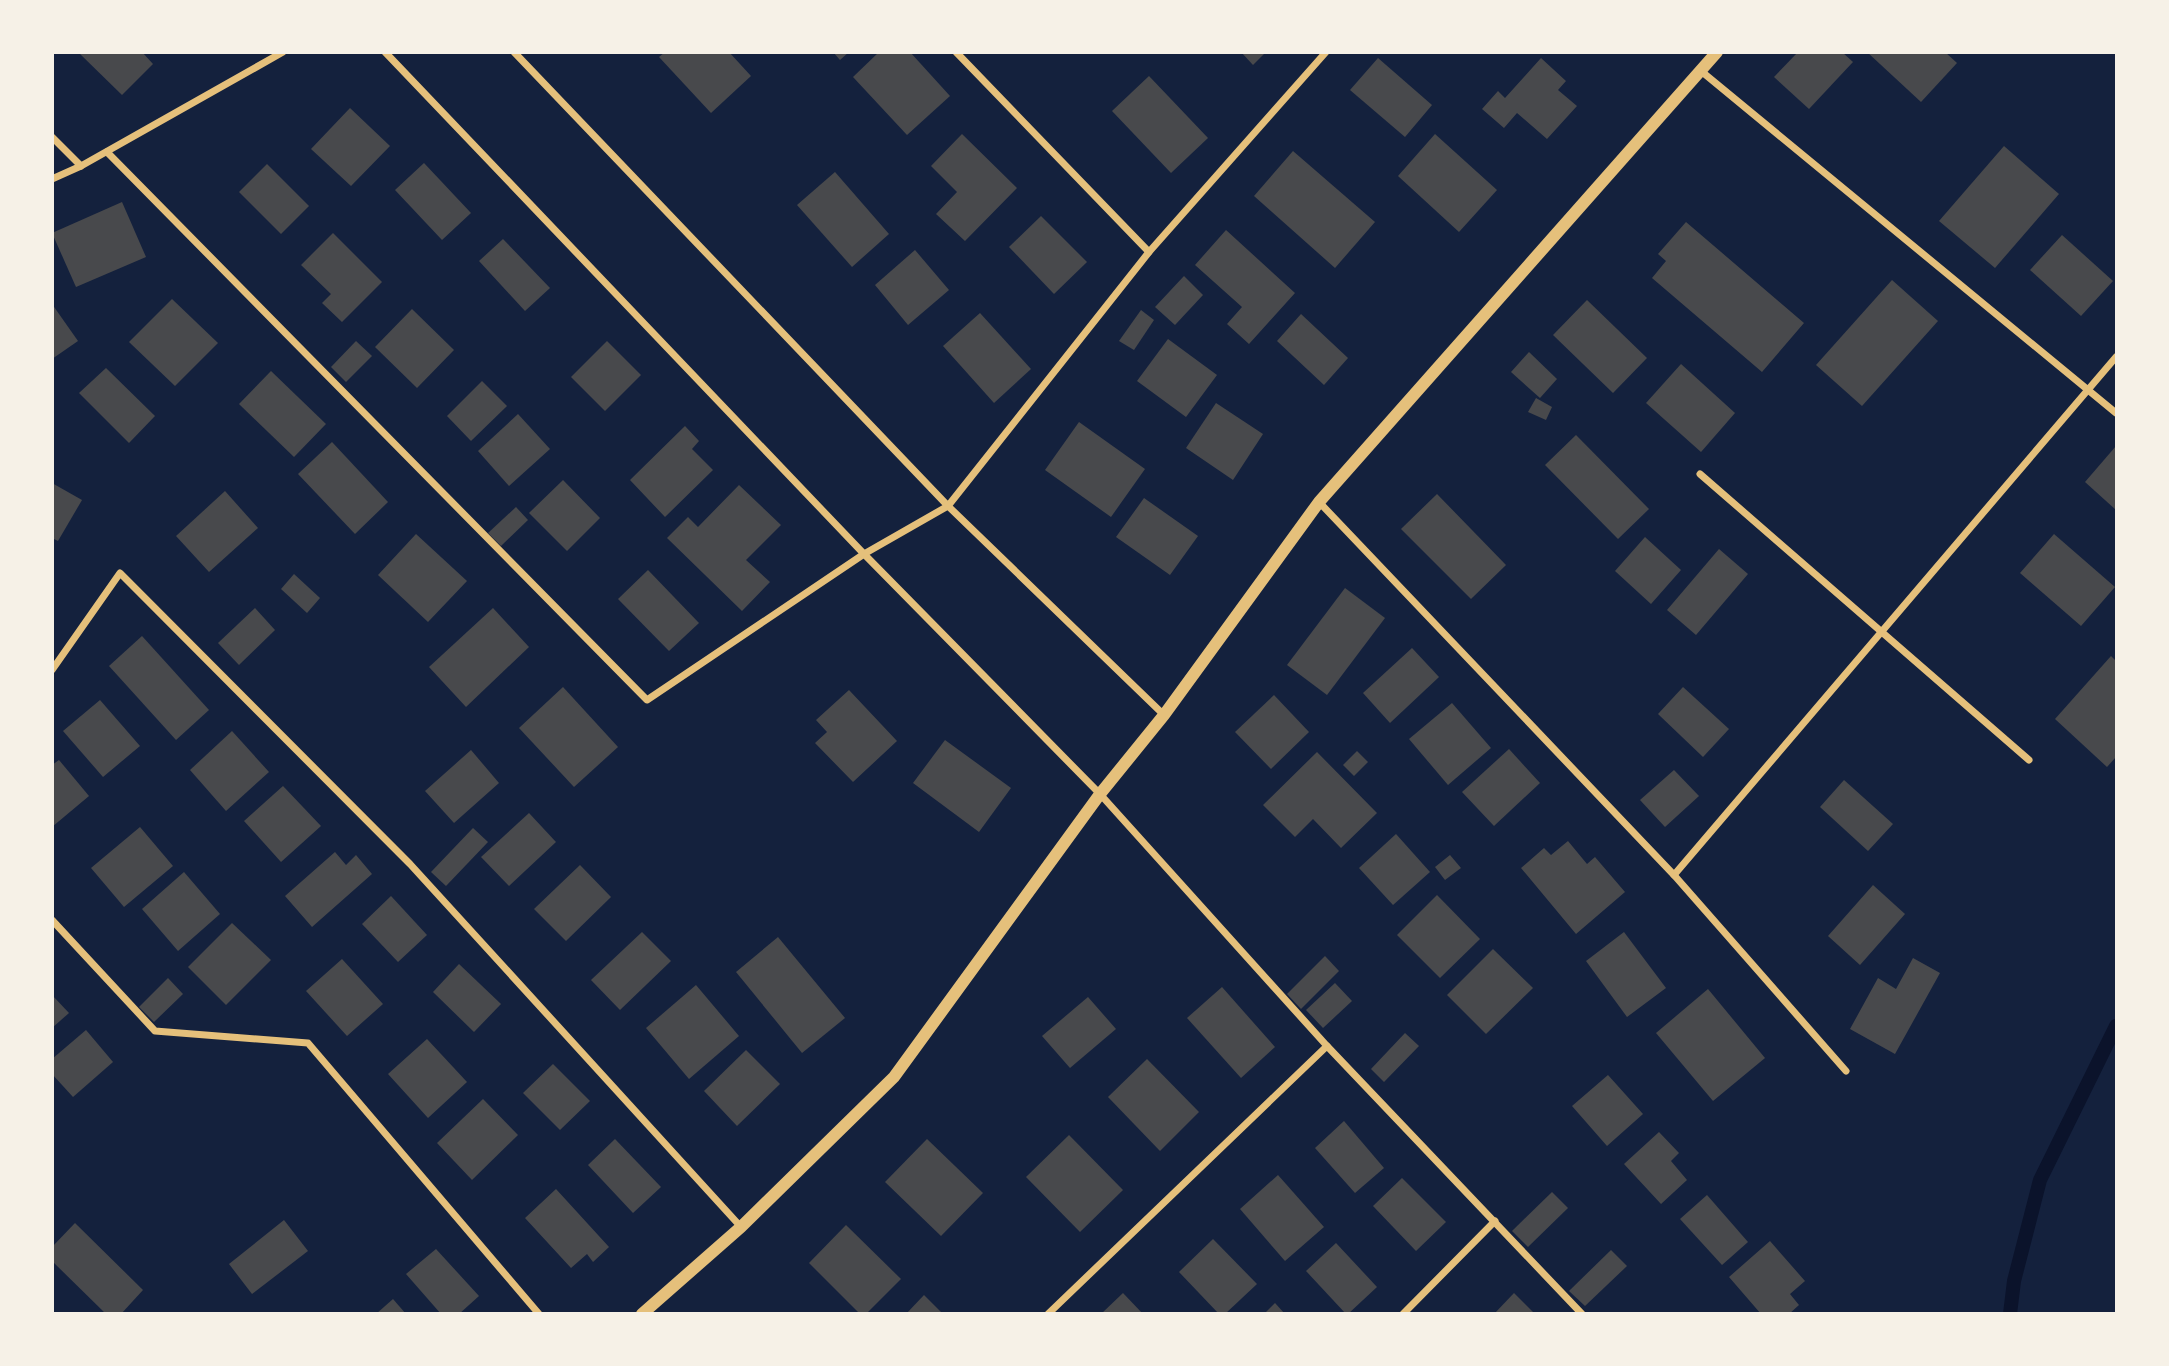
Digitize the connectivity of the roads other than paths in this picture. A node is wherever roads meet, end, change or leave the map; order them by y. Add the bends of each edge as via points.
1 (283, 52) edge
2 (386, 52) edge
3 (514, 52) edge
4 (956, 52) edge
5 (1326, 52) edge
6 (1717, 52) edge
7 (1701, 71) junction
8 (52, 136) edge
9 (107, 152) junction
10 (81, 166) junction
11 (52, 179) edge
12 (1149, 251) junction
13 (2116, 357) edge
14 (2087, 390) junction
15 (2116, 413) edge
16 (1700, 474) dead end
17 (1319, 502) junction
18 (948, 506) junction
19 (864, 554) junction
20 (1881, 631) junction
21 (52, 670) edge
22 (1164, 715) junction
23 (2029, 760) dead end
24 (1100, 794) junction
25 (1674, 875) junction
26 (52, 920) edge
27 (1327, 1046) junction
28 (1846, 1071) dead end
29 (1495, 1221) junction
30 (741, 1227) junction
31 (539, 1314) edge
32 (642, 1314) edge
33 (1048, 1314) edge
34 (1403, 1314) edge
35 (1582, 1314) edge

1 - 9 street
2 - 19 street
3 - 18 street
4 - 12 street
5 - 12 street
6 - 7 street
7 - 14 street
7 - 17 street
8 - 10 street
9 - 10 street
9 - 19 street via 646,700
10 - 11 street
12 - 18 street
13 - 14 street
14 - 15 street
14 - 20 street
16 - 20 street
17 - 22 street
17 - 25 street
18 - 19 street
18 - 22 street
19 - 24 street
20 - 23 street
20 - 25 street
21 - 30 street via 120,572 410,864
22 - 24 street
24 - 27 street
24 - 30 street via 894,1077
25 - 28 street
26 - 31 street via 155,1031 309,1043
27 - 29 street
27 - 33 street
29 - 34 street
29 - 35 street
30 - 32 street

